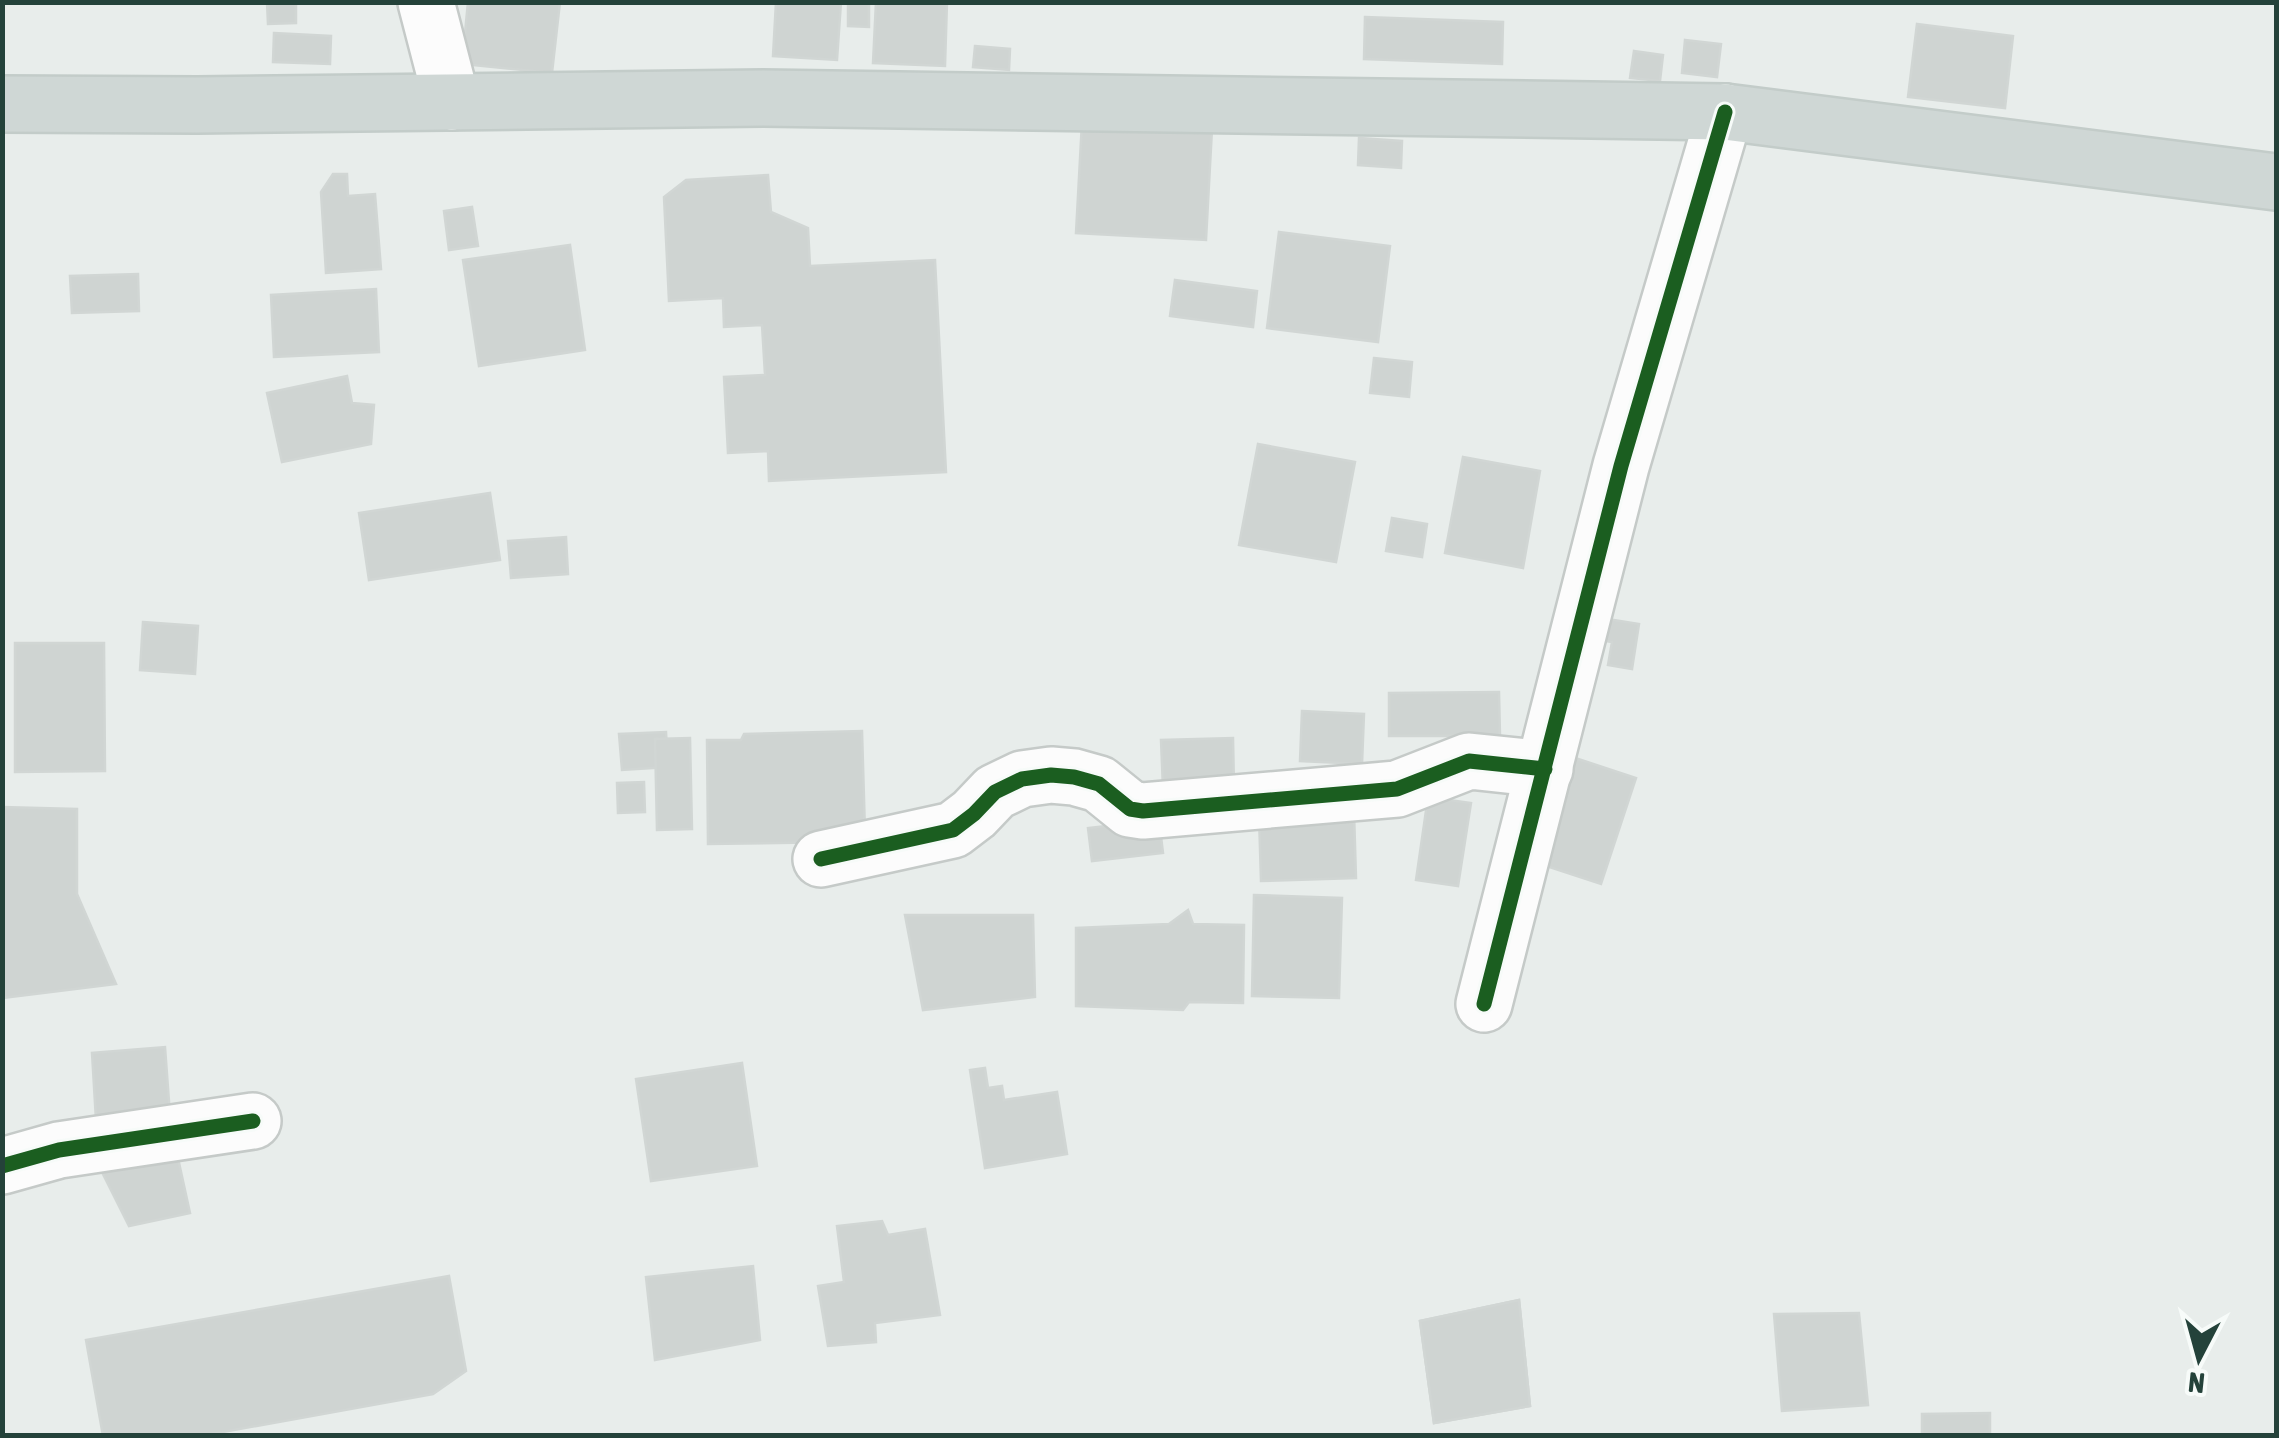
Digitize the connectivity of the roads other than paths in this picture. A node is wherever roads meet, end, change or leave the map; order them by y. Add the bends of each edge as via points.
1 (426, 2) edge
2 (452, 102) junction
3 (2, 104) edge
4 (1726, 112) junction
5 (2276, 182) edge
6 (1545, 769) junction
7 (820, 859) dead end
8 (1484, 1004) dead end
9 (253, 1121) dead end
10 (2, 1166) edge

1 - 2 street
2 - 3 main road
2 - 4 main road via 763,98
4 - 5 main road
4 - 6 street via 1621,466
6 - 7 street via 1468,762 1397,789 1143,812 1130,810 1099,784 1051,775 995,792 953,830
6 - 8 street
9 - 10 street via 59,1150

